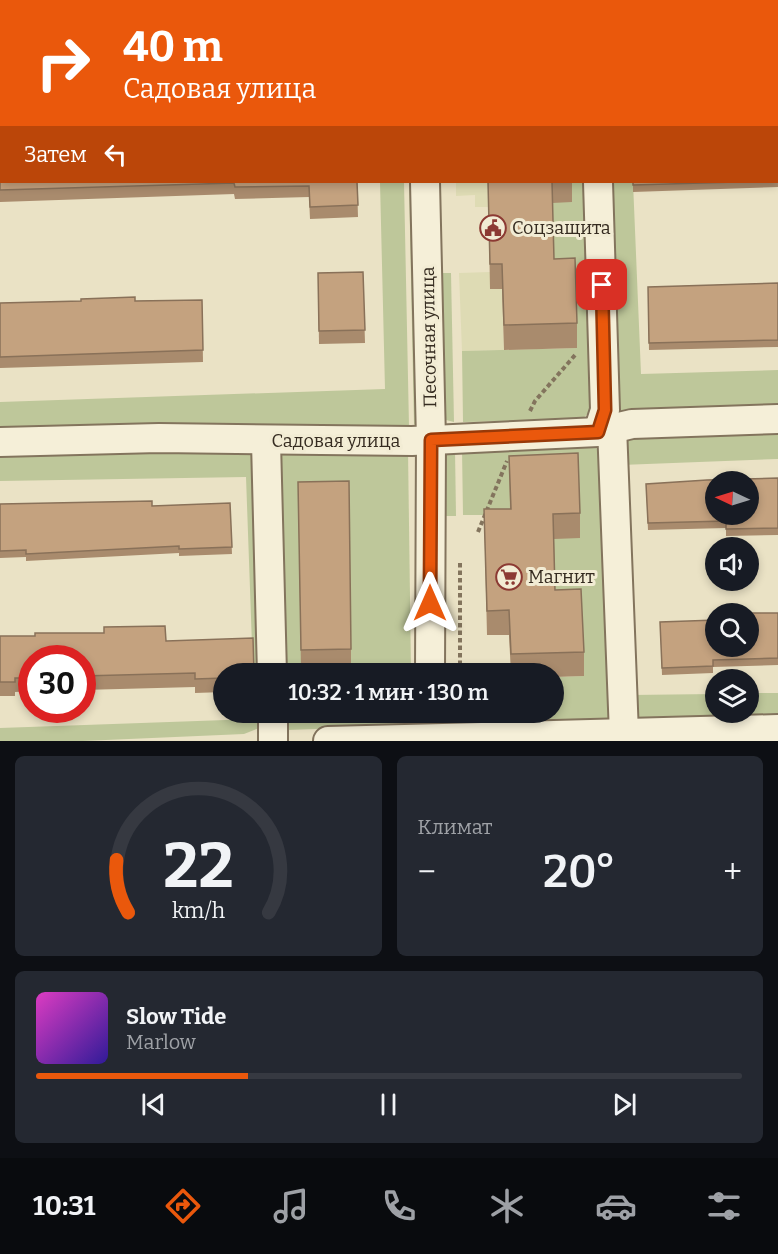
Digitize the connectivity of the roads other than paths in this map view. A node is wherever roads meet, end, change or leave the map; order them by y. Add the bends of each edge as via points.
1 (425, 183) edge
2 (598, 183) edge
3 (778, 419) edge
4 (605, 429) junction
5 (431, 440) junction
6 (0, 442) edge
7 (266, 442) junction
8 (272, 663) edge
9 (430, 663) edge
10 (273, 723) edge
11 (778, 729) edge
12 (429, 730) edge
13 (624, 734) junction
14 (273, 741) edge
15 (328, 741) edge

1 - 5 street, Песочная улица
2 - 4 street
3 - 4 street, Садовая улица via 632,424
4 - 5 street, Садовая улица
4 - 13 street
5 - 7 street, Садовая улица
5 - 9 street, Песочная улица
6 - 7 street, Садовая улица via 159,438
7 - 8 street
10 - 14 street
11 - 13 street
12 - 13 street
12 - 15 street

